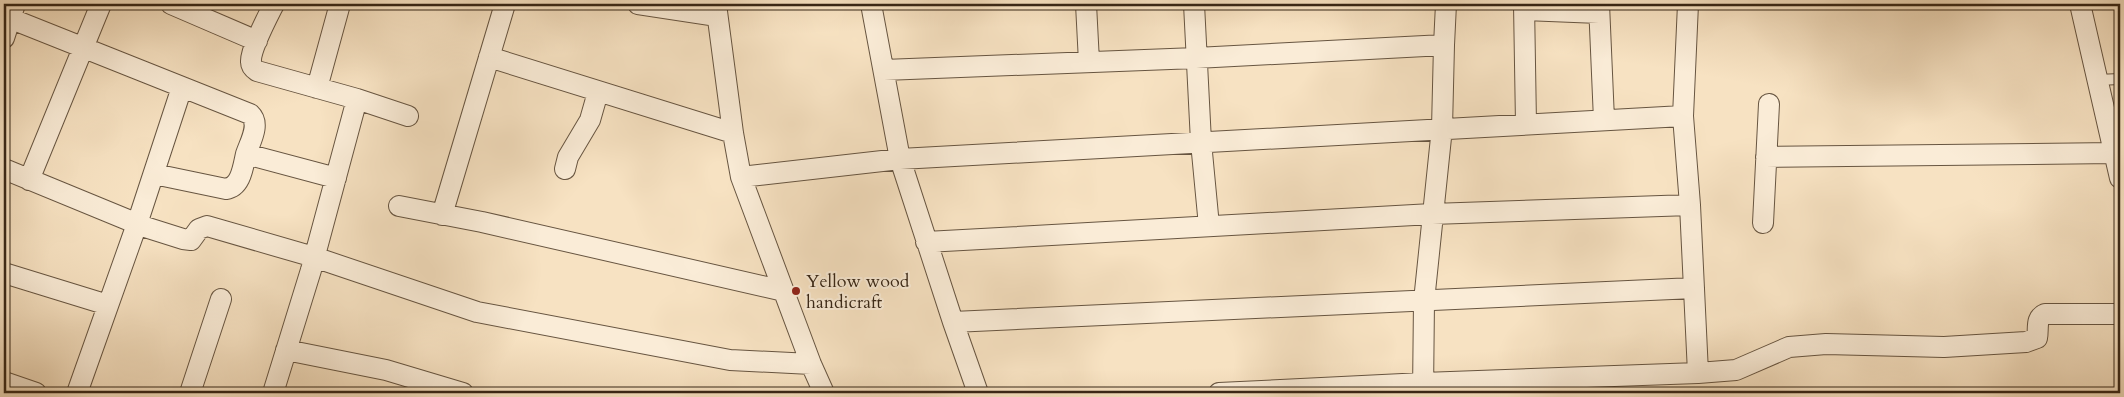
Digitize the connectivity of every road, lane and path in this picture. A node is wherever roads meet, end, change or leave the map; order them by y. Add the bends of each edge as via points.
1 (101, 4) edge
2 (171, 4) edge
3 (274, 4) edge
4 (340, 4) edge
5 (505, 4) edge
6 (638, 4) edge
7 (870, 4) edge
8 (1086, 4) edge
9 (1194, 4) edge
10 (1446, 4) edge
11 (1688, 4) edge
12 (2080, 4) edge
13 (1524, 7) edge
14 (1599, 9) edge
15 (716, 10) edge
16 (10, 12) edge
17 (4, 38) edge
18 (258, 40) junction
19 (1444, 45) junction
20 (83, 46) junction
21 (489, 57) junction
22 (1196, 58) junction
23 (1089, 62) junction
24 (884, 70) junction
25 (2120, 79) edge
26 (2097, 80) junction
27 (182, 87) junction
28 (317, 88) junction
29 (598, 92) junction
30 (357, 99) junction
31 (1769, 104) dead end
32 (408, 116) dead end
33 (1683, 116) junction
34 (1604, 120) junction
35 (1526, 124) junction
36 (1442, 128) junction
37 (733, 133) junction
38 (1201, 142) junction
39 (2114, 153) junction
40 (246, 154) junction
41 (1766, 157) junction
42 (900, 159) junction
43 (4, 169) edge
44 (564, 170) dead end
45 (154, 174) junction
46 (741, 177) junction
47 (336, 178) junction
48 (2120, 178) edge
49 (29, 180) junction
50 (1690, 204) junction
51 (399, 206) dead end
52 (442, 214) junction
53 (1432, 214) junction
54 (1763, 223) dead end
55 (137, 224) junction
56 (1209, 226) junction
57 (926, 242) junction
58 (314, 257) junction
59 (4, 272) edge
60 (1694, 288) junction
61 (784, 291) junction
62 (221, 299) dead end
63 (1424, 300) junction
64 (108, 305) junction
65 (2120, 314) edge
66 (953, 322) junction
67 (286, 350) junction
68 (810, 364) junction
69 (1698, 374) junction
70 (4, 382) edge
71 (1423, 388) edge
72 (438, 389) edge
73 (36, 393) edge
74 (76, 393) edge
75 (190, 393) edge
76 (273, 393) edge
77 (463, 393) edge
78 (824, 393) edge
79 (978, 393) edge
80 (1219, 393) edge

1 - 20 street
2 - 18 street
3 - 18 street
4 - 28 street
5 - 21 street
6 - 15 street
7 - 24 street
8 - 23 street
9 - 22 street
10 - 19 street
11 - 33 street
12 - 26 street
13 - 14 street
13 - 35 street
14 - 34 street
15 - 37 street
16 - 17 street
16 - 20 street
18 - 28 street via 250,63 253,68
19 - 22 street
19 - 36 street
20 - 27 street
20 - 49 street
21 - 29 street
21 - 52 street
22 - 23 street
22 - 38 street
23 - 24 street
24 - 42 street
25 - 26 lane
26 - 39 street
27 - 40 street via 254,118 256,125
27 - 45 street
28 - 30 street
29 - 37 street
29 - 44 street via 587,125 570,152
30 - 32 street
30 - 47 street
31 - 41 street
33 - 34 street
33 - 50 street
34 - 35 street
35 - 36 street
36 - 38 street
36 - 53 street
37 - 46 street
38 - 42 street
38 - 56 street
39 - 41 street
39 - 48 street
40 - 45 street via 238,183 231,189
40 - 47 street
41 - 54 street
42 - 46 street
42 - 57 street
43 - 49 street
45 - 55 street
46 - 61 street
47 - 58 street
49 - 55 street
50 - 53 street
50 - 60 street
51 - 52 street
52 - 61 street
53 - 56 street
53 - 63 street
55 - 58 street via 187,240 207,226
55 - 64 street
56 - 57 street
57 - 66 street
58 - 67 street
58 - 68 street via 477,312 730,360
59 - 64 street
60 - 63 street
60 - 69 street
61 - 68 street
62 - 75 street
63 - 66 street
63 - 71 street
64 - 74 street
65 - 69 street via 2044,314 2038,320 2037,338 2026,342 1944,347 1826,344 1789,347 1736,370
66 - 79 street
67 - 72 street via 386,370
67 - 76 street
68 - 78 street
69 - 71 street
70 - 73 street
71 - 80 street
72 - 77 street

